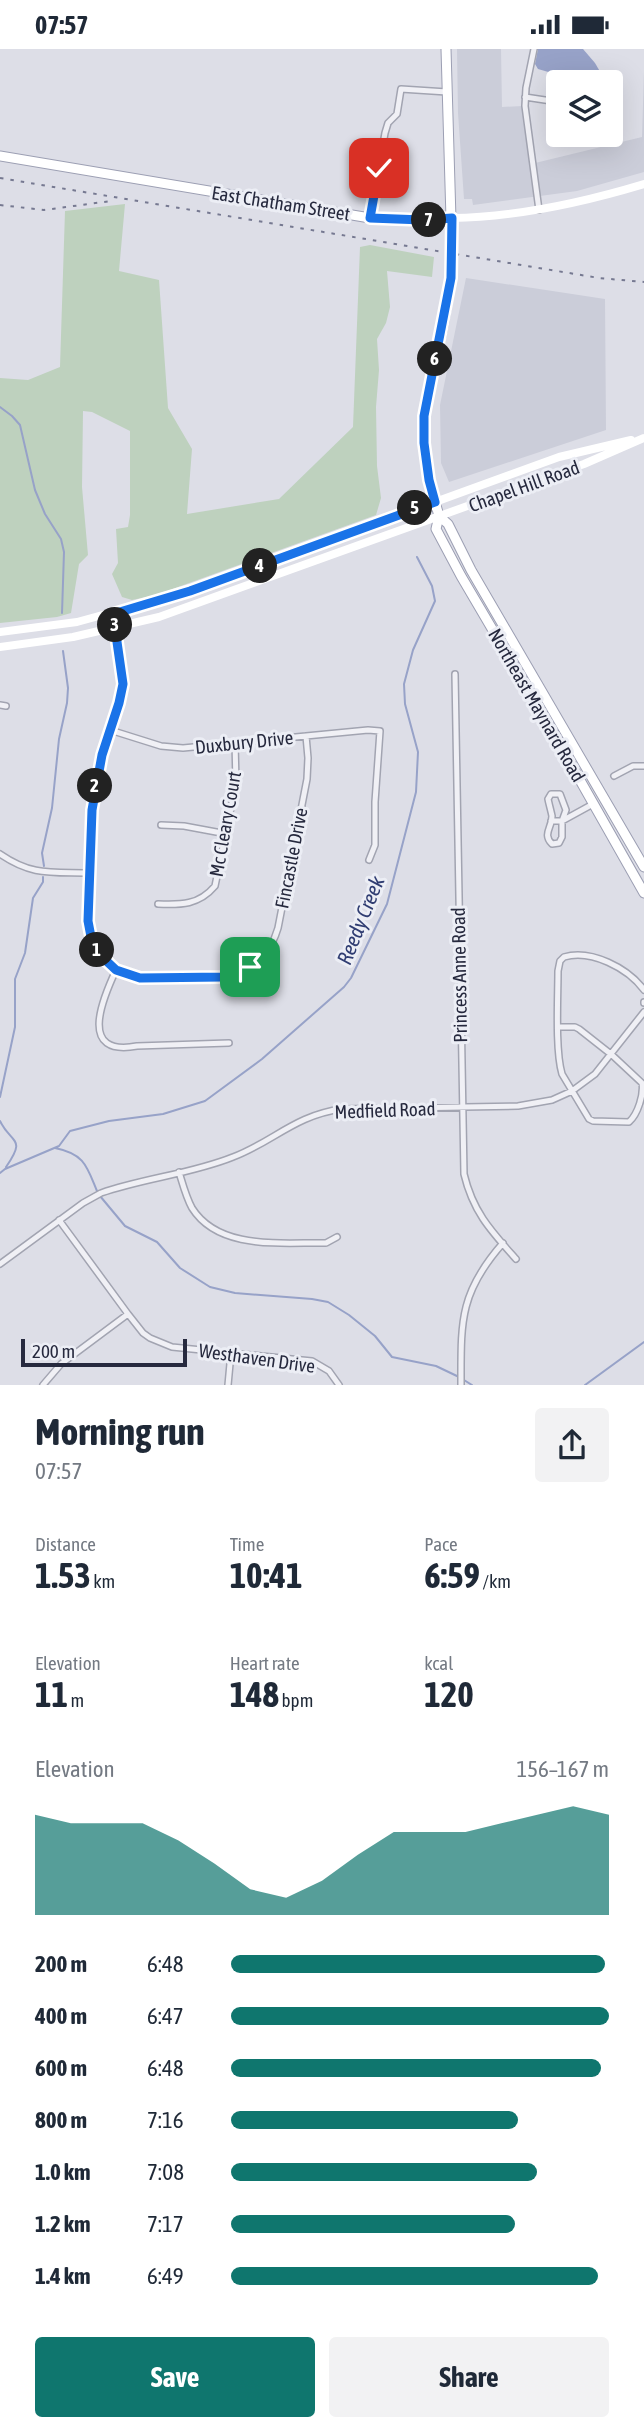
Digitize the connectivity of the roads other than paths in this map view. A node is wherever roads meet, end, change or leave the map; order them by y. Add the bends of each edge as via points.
1 (446, 49) edge
2 (534, 49) edge
3 (447, 92) junction
4 (525, 97) junction
5 (546, 100) edge
6 (0, 156) edge
7 (644, 184) edge
8 (539, 210) junction
9 (370, 218) junction
10 (452, 218) junction
11 (644, 438) edge
12 (435, 502) junction
13 (439, 516) junction
14 (113, 614) junction
15 (115, 628) junction
16 (0, 632) edge
17 (0, 647) edge
18 (455, 674) dead end
19 (110, 730) junction
20 (306, 736) junction
21 (235, 742) junction
22 (644, 766) edge
23 (614, 776) dead end
24 (593, 804) junction
25 (551, 821) junction
26 (562, 821) junction
27 (161, 825) dead end
28 (227, 834) junction
29 (0, 854) edge
30 (369, 860) dead end
31 (644, 867) edge
32 (88, 873) junction
33 (644, 893) edge
34 (158, 904) dead end
35 (116, 970) junction
36 (644, 990) edge
37 (644, 1012) edge
38 (559, 1027) junction
39 (229, 1044) dead end
40 (612, 1055) junction
41 (572, 1091) junction
42 (461, 1107) junction
43 (179, 1172) junction
44 (59, 1220) junction
45 (337, 1237) dead end
46 (503, 1243) junction
47 (516, 1259) dead end
48 (0, 1263) edge
49 (128, 1314) junction
50 (231, 1353) junction
51 (45, 1382) edge
52 (54, 1384) edge
53 (228, 1384) edge
54 (339, 1384) edge
55 (461, 1384) edge

1 - 3 main road, Northeast Maynard Road
2 - 4 street
3 - 9 street via 401,89 397,114 385,133
3 - 10 main road, Northeast Maynard Road
4 - 5 street
4 - 8 street
6 - 9 main road, East Chatham Street
7 - 8 main road, East Chatham Street
8 - 10 main road, East Chatham Street
9 - 10 main road, East Chatham Street
10 - 12 main road, Northeast Maynard Road via 451,278 424,416
11 - 12 main road, Chapel Hill Road via 559,457
11 - 13 main road, Chapel Hill Road
12 - 13 main road, Northeast Maynard Road
12 - 14 main road, Chapel Hill Road via 190,591
13 - 15 main road, Chapel Hill Road via 159,617
13 - 24 main road, Northeast Maynard Road via 436,529 450,556
13 - 31 main road, Northeast Maynard Road via 448,524
14 - 15 street
14 - 16 main road, Chapel Hill Road
15 - 17 main road, Chapel Hill Road
15 - 19 street via 123,684
18 - 42 street, Princess Anne Road
19 - 21 street, Duxbury Drive via 173,747
19 - 32 street via 96,784
20 - 21 street, Duxbury Drive
20 - 30 street, Duxbury Drive via 380,731 374,845
20 - 35 street, Fincastle Drive via 307,779 270,949 239,974 223,977 154,979
21 - 28 street, Mc Cleary Court via 237,773
22 - 23 street
24 - 26 street
24 - 33 main road, Northeast Maynard Road
25 - 26 street
25 - 26 street via 547,839 555,844 562,837
25 - 26 street via 551,793 561,794 566,810
27 - 28 street
28 - 34 street, Mc Cleary Court via 211,891 190,904
29 - 32 street via 32,871
32 - 35 street via 89,931 99,954
35 - 39 street via 98,1020 99,1033 108,1043 126,1048
36 - 38 street via 613,964 564,957 558,971
37 - 40 street, Medfield Road
38 - 40 street via 579,1029
38 - 41 street via 560,1066
40 - 41 street, Medfield Road
40 - 41 street via 644,1086 632,1120 593,1121
41 - 42 street, Medfield Road via 536,1104
42 - 43 street, Medfield Road via 326,1112 296,1122 231,1158
42 - 46 street, Princess Anne Road via 467,1187 480,1216
43 - 44 street, Medfield Road via 101,1193
43 - 45 street via 192,1208 221,1233 243,1240 312,1243
44 - 48 street, Medfield Road
44 - 49 street, Westhaven Drive
46 - 47 street, Princess Anne Road
46 - 55 street via 480,1272 464,1311
49 - 50 street, Westhaven Drive via 158,1343
49 - 51 street via 61,1364
50 - 53 street
50 - 54 street, Westhaven Drive via 312,1361
51 - 52 street

